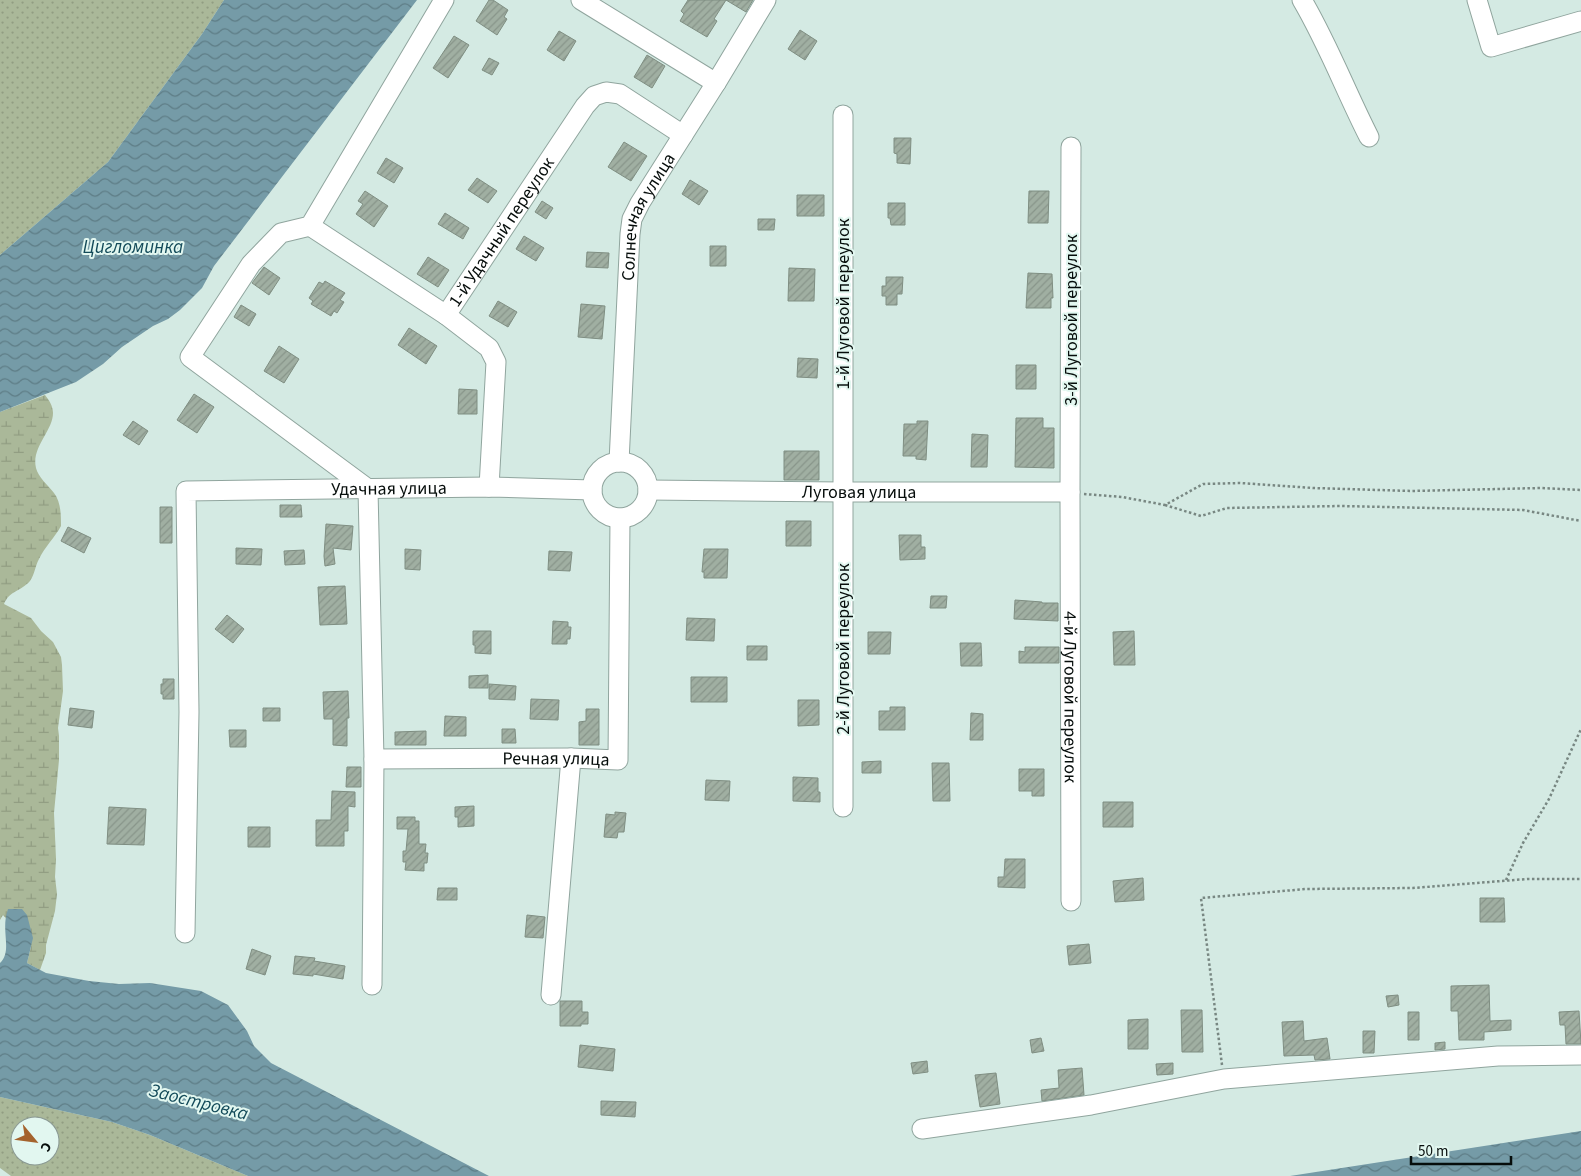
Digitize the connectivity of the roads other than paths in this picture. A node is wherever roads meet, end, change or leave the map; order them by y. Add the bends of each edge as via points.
1 (444, 0) edge
2 (582, 0) edge
3 (766, 0) edge
4 (1302, 0) edge
5 (1477, 0) edge
6 (1581, 21) edge
7 (716, 83) junction
8 (843, 115) dead end
9 (683, 135) junction
10 (1370, 137) dead end
11 (1071, 147) dead end
12 (310, 226) junction
13 (446, 315) junction
14 (619, 462) junction
15 (489, 487) junction
16 (368, 489) junction
17 (592, 490) junction
18 (648, 490) junction
19 (843, 492) junction
20 (1070, 492) junction
21 (620, 518) junction
22 (571, 758) junction
23 (374, 759) junction
24 (843, 807) dead end
25 (1071, 901) dead end
26 (185, 933) dead end
27 (372, 985) dead end
28 (551, 995) dead end
29 (1581, 1055) edge
30 (922, 1129) dead end

1 - 12 street
2 - 7 street
3 - 7 street, Солнечная улица
4 - 10 street
5 - 6 street via 1490,47
7 - 9 street, Солнечная улица
8 - 19 street, 1-й Луговой переулок
9 - 13 street, 1-й Удачный переулок via 620,94 606,92 594,96
9 - 14 street, Солнечная улица via 632,219
11 - 20 street, 3-й Луговой переулок
12 - 13 street
12 - 16 street via 281,233 251,264 190,357
13 - 15 street, 1-й Удачный переулок via 489,348 496,362
14 - 17 street via 600,471
14 - 18 street via 628,463 643,473
15 - 16 street, Удачная улица
15 - 17 street, Удачная улица
16 - 23 street
16 - 26 street, Удачная улица via 186,491 189,712
17 - 21 street via 593,498 603,513
18 - 19 street, Луговая улица
18 - 21 street via 647,499 637,513
19 - 20 street, Луговая улица
19 - 24 street, 2-й Луговой переулок
20 - 25 street, 4-й Луговой переулок
21 - 22 street, Речная улица via 618,760
22 - 23 street, Речная улица
22 - 28 street
23 - 27 street
29 - 30 street via 1498,1056 1224,1079 1091,1105

